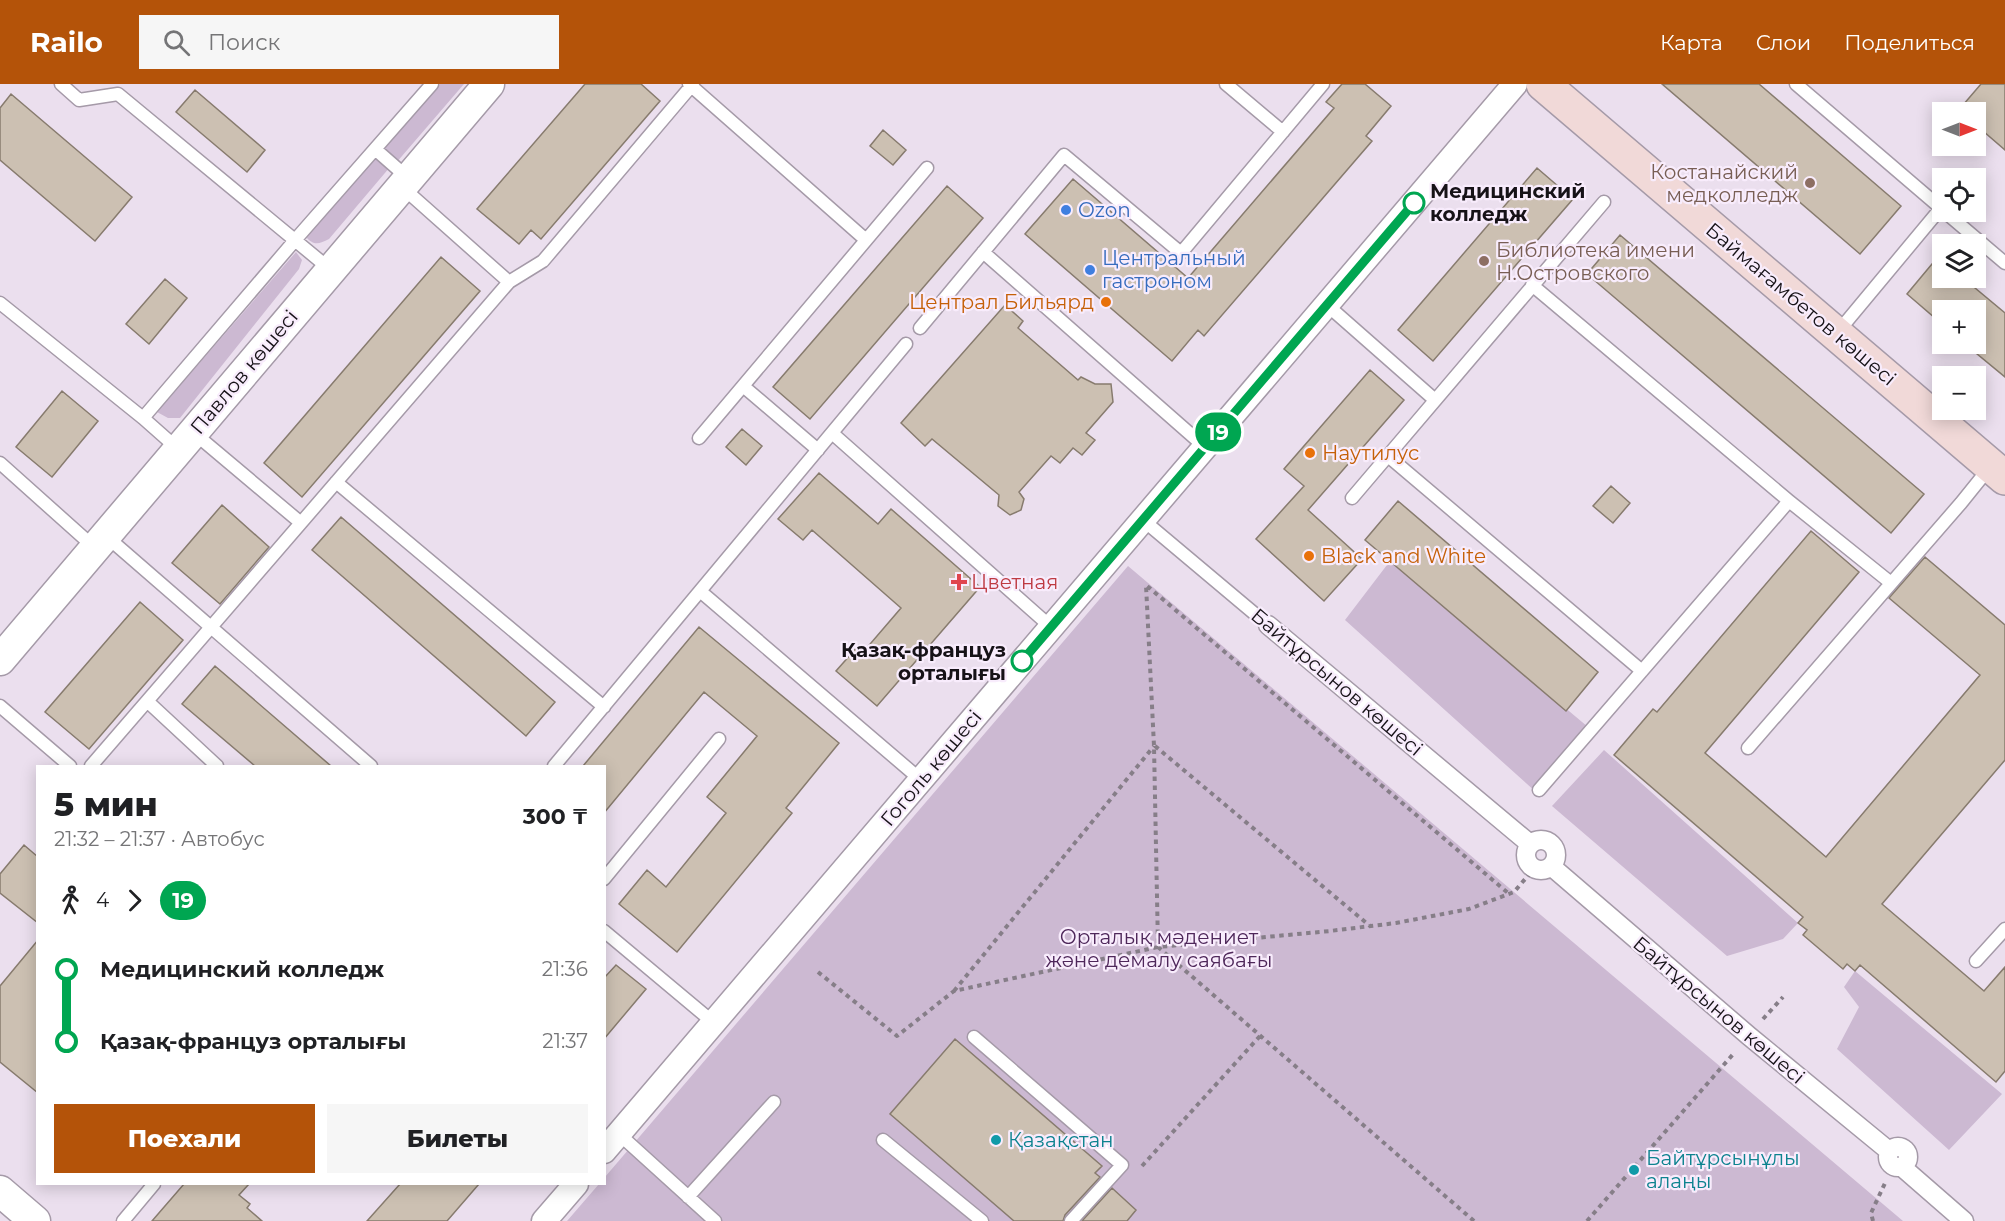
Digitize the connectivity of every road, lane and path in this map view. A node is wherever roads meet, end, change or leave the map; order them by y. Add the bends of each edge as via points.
1 (61, 84) edge
2 (432, 84) edge
3 (489, 84) edge
4 (1226, 84) edge
5 (1323, 84) edge
6 (1515, 84) edge
7 (1543, 84) edge
8 (1796, 84) edge
9 (691, 85) edge
10 (1283, 132) junction
11 (375, 149) junction
12 (927, 168) dead end
13 (405, 183) junction
14 (1932, 201) edge
15 (1604, 202) dead end
16 (1933, 222) edge
17 (1957, 222) edge
18 (296, 239) junction
19 (866, 240) junction
20 (983, 252) junction
21 (2005, 263) edge
22 (331, 270) junction
23 (509, 282) junction
24 (1532, 285) junction
25 (0, 303) edge
26 (1327, 305) junction
27 (920, 328) dead end
28 (1836, 334) junction
29 (906, 344) dead end
30 (742, 386) junction
31 (1435, 400) junction
32 (143, 418) junction
33 (832, 433) junction
34 (699, 438) dead end
35 (185, 441) junction
36 (1205, 447) junction
37 (818, 450) junction
38 (1388, 456) junction
39 (0, 463) edge
40 (1998, 472) edge
41 (336, 482) junction
42 (1352, 498) dead end
43 (1789, 501) junction
44 (1143, 520) junction
45 (301, 523) junction
46 (100, 542) junction
47 (1891, 583) junction
48 (700, 591) junction
49 (1268, 625) joint
50 (211, 627) junction
51 (1051, 627) junction
52 (0, 660) edge
53 (1642, 671) junction
54 (147, 702) junction
55 (0, 706) edge
56 (604, 707) junction
57 (718, 739) dead end
58 (1154, 746) junction
59 (1748, 748) dead end
60 (69, 765) edge
61 (92, 765) edge
62 (216, 765) edge
63 (370, 765) edge
64 (555, 765) edge
65 (921, 780) junction
66 (1539, 790) dead end
67 (1530, 844) junction
68 (1543, 867) junction
69 (606, 877) edge
70 (1508, 893) junction
71 (1370, 926) junction
72 (2005, 929) edge
73 (606, 933) edge
74 (1158, 947) junction
75 (1976, 961) dead end
76 (818, 972) dead end
77 (954, 991) junction
78 (1783, 997) dead end
79 (714, 1023) junction
80 (1260, 1036) junction
81 (1749, 1036) junction
82 (974, 1037) dead end
83 (774, 1102) dead end
84 (883, 1140) dead end
85 (612, 1142) edge
86 (1895, 1162) junction
87 (1140, 1168) dead end
88 (153, 1185) edge
89 (575, 1185) edge
90 (0, 1191) edge
91 (688, 1197) junction
92 (35, 1221) edge
93 (123, 1221) edge
94 (544, 1221) edge
95 (715, 1221) edge
96 (982, 1221) edge
97 (1071, 1221) edge
98 (1474, 1221) edge
99 (1587, 1221) edge
100 (1873, 1221) edge
101 (1964, 1221) edge

1 - 18 lane via 80,100 118,94
2 - 11 lane
3 - 13 street, Павлов көшесі
4 - 10 lane
5 - 10 lane
6 - 26 street, Гоголь көшесі
7 - 28 main road, Баймағамбетов көшесі
8 - 14 lane
9 - 19 lane
9 - 23 lane via 543,261
10 - 20 lane via 1180,253 1064,155
11 - 13 lane
11 - 18 lane
12 - 19 lane
13 - 22 street, Павлов көшесі
13 - 23 lane
15 - 24 lane
16 - 28 lane
17 - 21 lane
18 - 22 lane
18 - 32 lane
19 - 30 lane
20 - 27 lane
20 - 36 lane
22 - 35 street, Павлов көшесі
23 - 41 lane
24 - 31 lane
24 - 43 lane
25 - 32 lane
26 - 31 lane
26 - 36 street, Гоголь көшесі
28 - 40 main road, Баймағамбетов көшесі
29 - 33 lane
30 - 34 lane
30 - 37 lane
31 - 38 lane
32 - 35 lane
33 - 37 lane
33 - 51 lane
35 - 45 lane
35 - 46 street, Павлов көшесі
36 - 44 street, Гоголь көшесі
37 - 48 lane
38 - 42 lane
38 - 53 lane
39 - 46 lane
40 - 47 lane
41 - 45 lane
41 - 56 lane
43 - 47 lane
43 - 53 lane
44 - 49 lane, Байтұрсынов көшесі
44 - 51 street, Гоголь көшесі
45 - 50 lane
46 - 50 lane
46 - 52 street, Павлов көшесі
47 - 59 lane
48 - 56 lane
48 - 65 lane
49 - 67 street, Байтұрсынов көшесі
50 - 54 lane
50 - 63 lane
51 - 65 street, Гоголь көшесі
53 - 66 lane
54 - 61 lane
54 - 62 lane
55 - 60 lane
56 - 64 lane
57 - 69 lane
58 - 70 path via 1146,585
58 - 71 path
58 - 74 path
58 - 77 path
65 - 79 street, Гоголь көшесі
67 - 68 street via 1527,861
67 - 68 street, Байтұрсынов көшесі via 1544,840 1555,849 1555,859
68 - 70 path
68 - 81 street, Байтұрсынов көшесі
70 - 71 path via 1469,909
71 - 74 path
72 - 75 lane
73 - 79 lane
74 - 77 path
74 - 80 path
76 - 77 path via 897,1036
78 - 81 path
79 - 85 street, Гоголь көшесі
80 - 87 path
80 - 98 path
81 - 86 street, Байтұрсынов көшесі
81 - 99 path
82 - 97 lane via 1122,1165
83 - 91 lane
84 - 96 lane
85 - 91 lane
86 - 100 path via 1871,1213
86 - 101 street, Байтұрсынов көшесі
88 - 93 lane
89 - 94 street
90 - 92 street
91 - 95 lane

